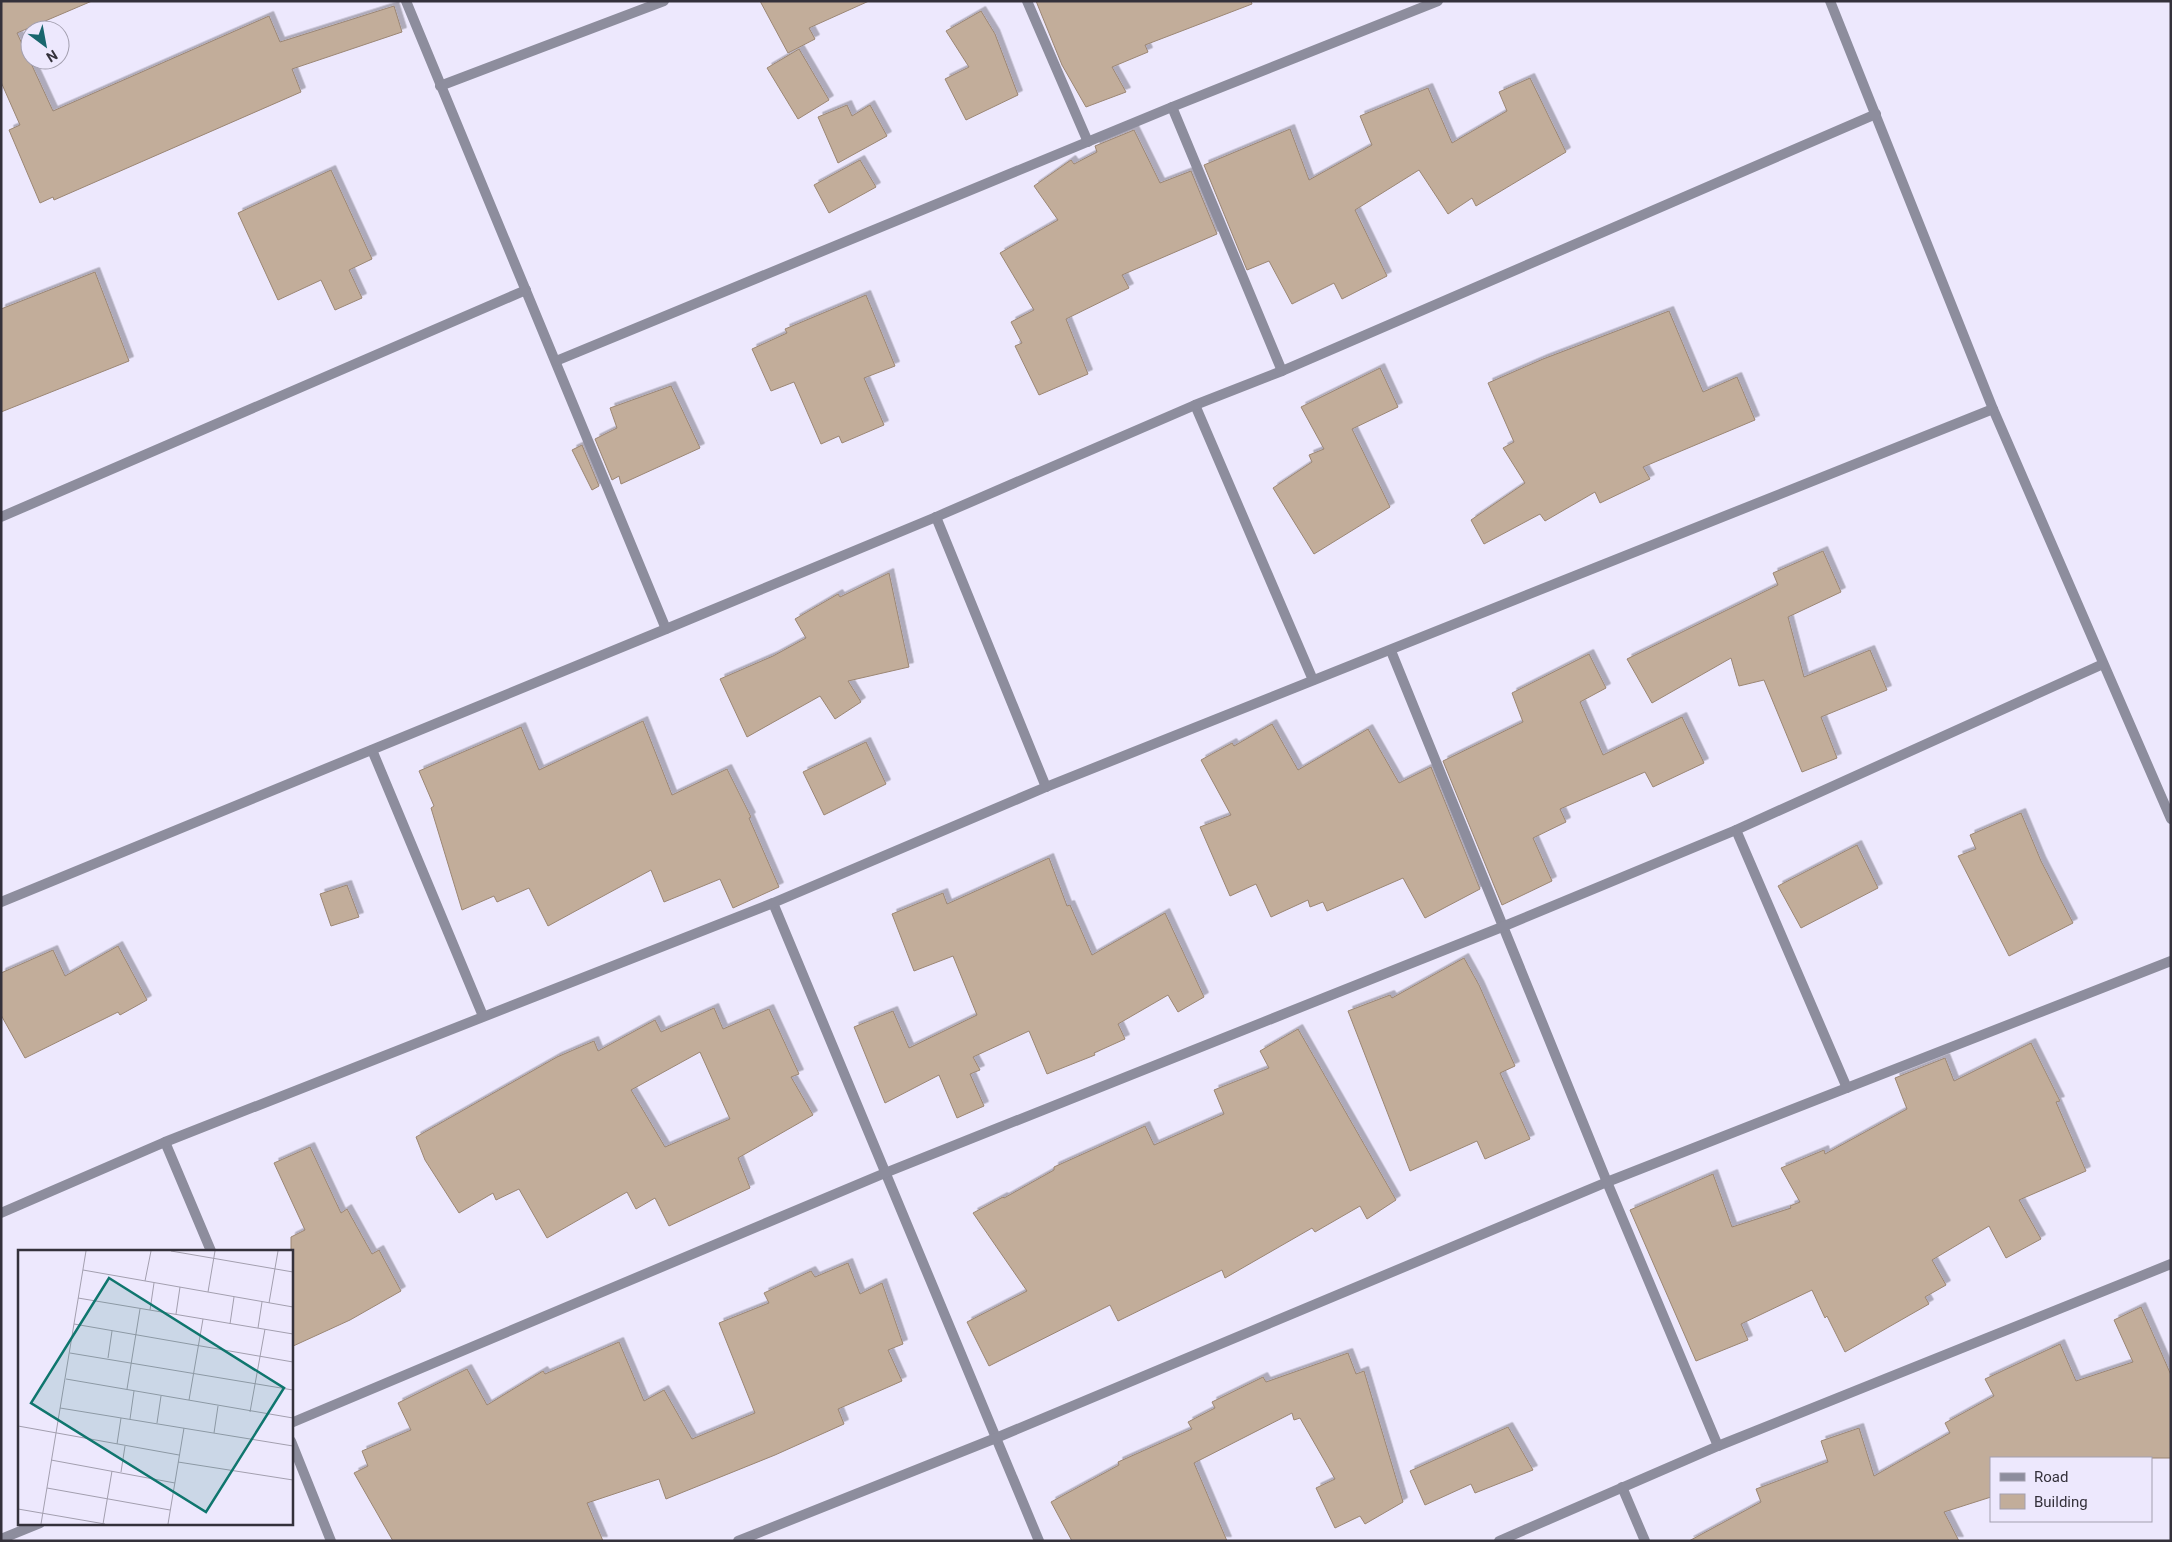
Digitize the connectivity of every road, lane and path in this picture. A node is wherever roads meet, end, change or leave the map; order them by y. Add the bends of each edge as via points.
1 (406, 1) edge
2 (664, 1) edge
3 (1027, 1) edge
4 (1438, 1) edge
5 (1830, 1) edge
6 (440, 86) junction
7 (1172, 107) junction
8 (1876, 114) junction
9 (1088, 142) junction
10 (526, 290) junction
11 (556, 362) junction
12 (1282, 371) junction
13 (1195, 405) junction
14 (1993, 409) junction
15 (1, 517) edge
16 (936, 517) junction
17 (666, 629) junction
18 (1391, 651) junction
19 (2103, 664) junction
20 (1313, 680) junction
21 (372, 750) junction
22 (1046, 787) junction
23 (2171, 819) edge
24 (1736, 830) junction
25 (1, 902) edge
26 (773, 903) junction
27 (1502, 927) junction
28 (2171, 962) edge
29 (483, 1016) junction
30 (1846, 1088) junction
31 (165, 1142) junction
32 (885, 1173) junction
33 (1606, 1182) junction
34 (1, 1212) edge
35 (211, 1250) edge
36 (2171, 1264) edge
37 (292, 1423) edge
38 (996, 1438) junction
39 (292, 1444) edge
40 (1718, 1446) junction
41 (1622, 1487) junction
42 (38, 1524) edge
43 (1, 1539) edge
44 (331, 1541) edge
45 (738, 1541) edge
46 (1039, 1541) edge
47 (1500, 1541) edge
48 (1645, 1541) edge

1 - 6 street
2 - 6 street
3 - 9 street
4 - 7 street
5 - 8 street
6 - 10 street
7 - 9 street
7 - 12 street
8 - 12 street
8 - 14 street
9 - 11 street
10 - 11 street
10 - 15 street
11 - 17 street
12 - 13 street
13 - 16 street
13 - 20 street
14 - 18 street
14 - 19 street
16 - 17 street
16 - 22 street
17 - 21 street
18 - 20 street
18 - 27 street
19 - 23 street
19 - 24 street
20 - 22 street
21 - 25 street
21 - 29 street
22 - 26 street
24 - 27 street
24 - 30 street
26 - 29 street
26 - 32 street
27 - 32 street
27 - 33 street
28 - 30 street
29 - 31 street
30 - 33 street
31 - 34 street
31 - 35 street
32 - 37 street
32 - 38 street
33 - 38 street
33 - 40 street
36 - 40 street
38 - 45 street
38 - 46 street
39 - 44 street
40 - 41 street
41 - 47 street
41 - 48 street
42 - 43 street

